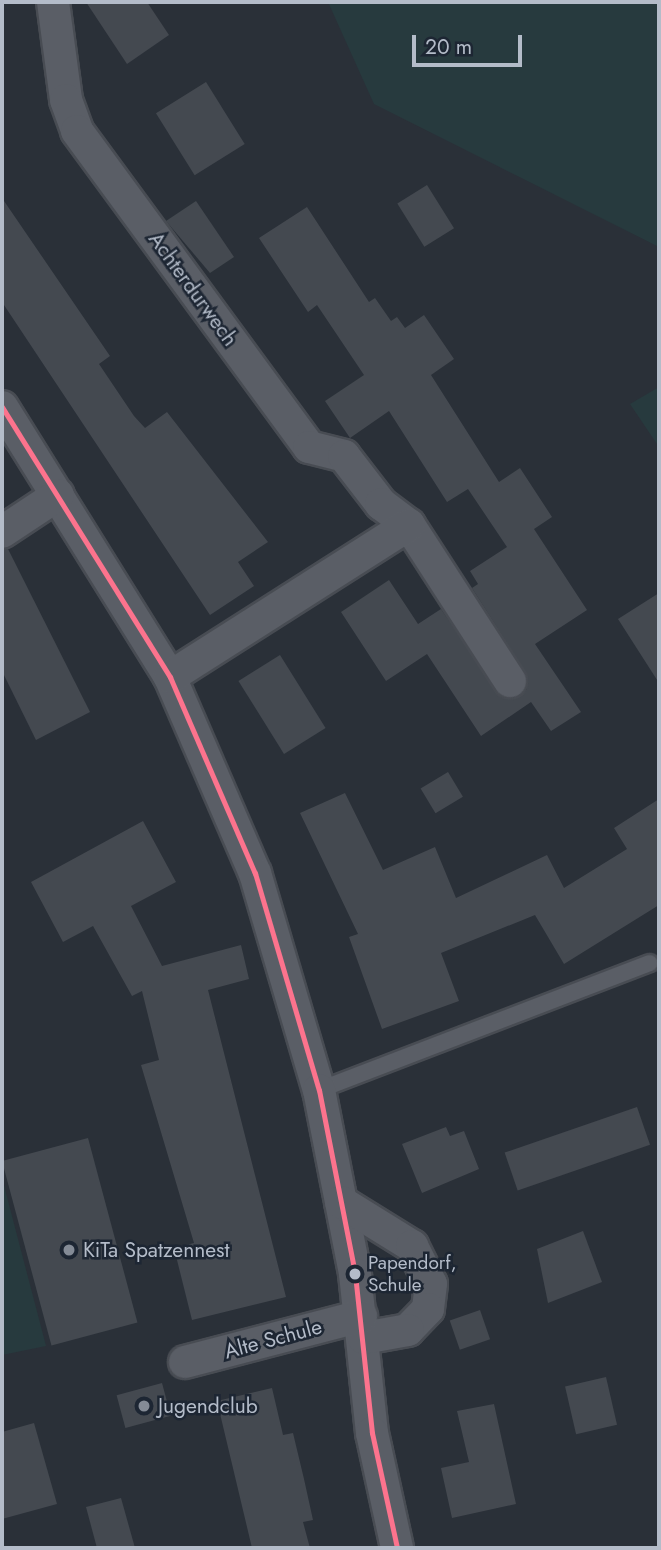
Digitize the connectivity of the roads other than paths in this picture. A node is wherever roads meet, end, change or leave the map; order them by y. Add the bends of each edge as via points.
1 (54, 2) edge
2 (2, 407) edge
3 (58, 495) junction
4 (409, 525) junction
5 (2, 532) edge
6 (170, 677) junction
7 (510, 681) dead end
8 (649, 963) dead end
9 (319, 1090) junction
10 (341, 1202) junction
11 (363, 1327) junction
12 (185, 1362) dead end
13 (397, 1548) edge

1 - 4 street, Achterdurwech via 66,100 77,131 309,447 344,456 382,504
2 - 3 street
3 - 5 street
3 - 6 street
4 - 6 street
4 - 7 street, Achterdurwech
6 - 9 street via 255,873
8 - 9 lane
9 - 10 street
10 - 11 street
10 - 11 street, Alte Schule via 412,1246 430,1284 428,1309 408,1331
11 - 12 street, Alte Schule
11 - 13 street via 372,1433

